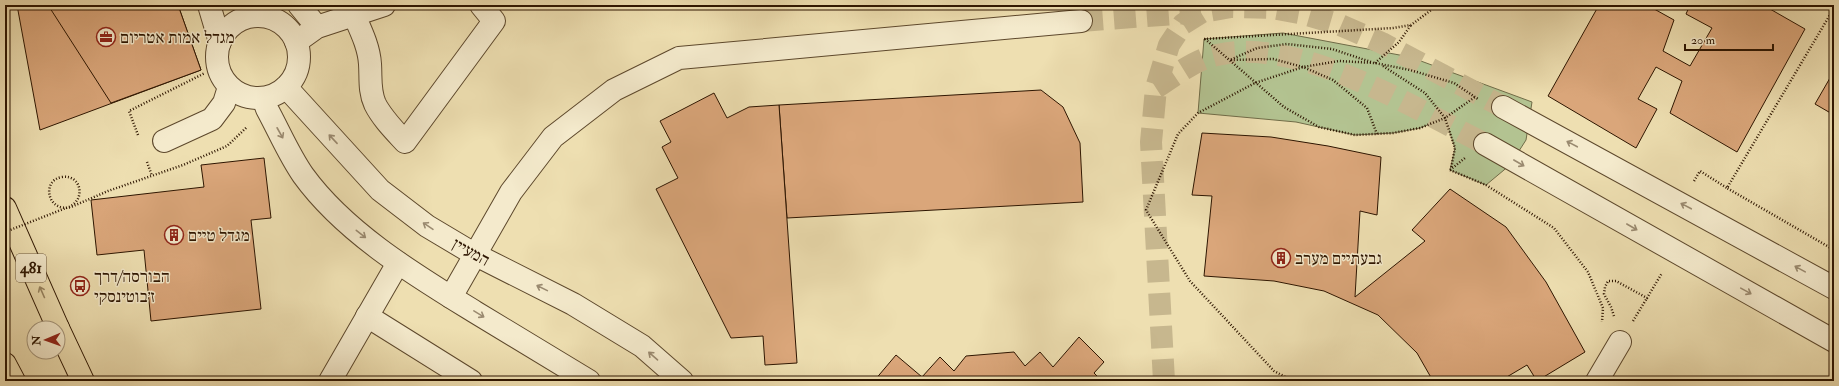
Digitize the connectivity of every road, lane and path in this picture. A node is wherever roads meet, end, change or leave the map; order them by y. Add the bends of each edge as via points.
1 (209, 5) edge
2 (299, 5) edge
3 (384, 5) edge
4 (481, 5) edge
5 (1571, 5) edge
6 (1834, 8) edge
7 (252, 10) edge
8 (354, 15) junction
9 (1081, 21) tunnel mouth
10 (1411, 25) junction
11 (317, 27) junction
12 (220, 42) junction
13 (296, 42) junction
14 (1230, 60) junction
15 (1375, 63) junction
16 (1302, 67) junction
17 (202, 75) dead end
18 (186, 83) dead end
19 (1256, 83) junction
20 (229, 86) junction
21 (286, 88) junction
22 (1475, 97) junction
23 (263, 98) junction
24 (1482, 102) dead end
25 (1503, 107) tunnel mouth
26 (1445, 118) junction
27 (1377, 134) junction
28 (164, 142) dead end
29 (1478, 149) joint
30 (1450, 170) junction
31 (71, 207) dead end
32 (5, 208) edge
33 (5, 232) edge
34 (1834, 250) edge
35 (1675, 251) junction
36 (474, 254) junction
37 (398, 263) junction
38 (1834, 288) edge
39 (450, 297) junction
40 (367, 316) junction
41 (54, 320) edge
42 (1602, 323) dead end
43 (1810, 328) junction
44 (1834, 341) edge
45 (1620, 342) joint
46 (66, 345) edge
47 (1834, 357) edge
48 (5, 364) edge
49 (336, 379) edge
50 (14, 381) edge
51 (83, 381) edge
52 (471, 381) edge
53 (589, 381) edge
54 (682, 381) edge
55 (1293, 381) edge
56 (1596, 381) edge

1 - 12 street
2 - 11 street
3 - 8 street
4 - 8 street via 494,21 405,142 382,117 374,103 366,42
5 - 10 path via 1434,8
6 - 34 path via 1727,188
7 - 12 street via 233,24
7 - 13 street via 280,22 290,30
8 - 11 street
9 - 36 street via 679,58 614,90 553,137 511,192
10 - 14 path via 1204,39
10 - 15 path via 1399,42
11 - 13 street
12 - 20 street via 218,66
13 - 21 street via 299,54 298,67
14 - 15 path via 1257,48 1288,44 1332,49
14 - 16 path via 1273,59
14 - 19 path
15 - 16 path via 1339,61
15 - 22 path via 1454,83
15 - 26 path via 1386,67 1425,93
16 - 19 path
16 - 27 path via 1333,80 1367,108
17 - 18 path
19 - 27 path via 1284,107 1319,127 1356,135
19 - 55 path via 1198,113 1178,134 1146,210 1190,281 1274,371
20 - 23 street via 239,94
20 - 28 street via 224,103 212,119
21 - 23 street
36 -> 21 street, המעיין via 427,226 380,190
22 - 24 path
22 - 26 path
23 -> 37 street via 303,175 326,203
38 -> 25 street
26 - 27 path via 1420,128
26 - 30 path via 1455,148
29 - 30 path
29 -> 35 street
30 - 42 path via 1486,185 1554,228 1588,272 1603,308
31 - 33 path, bridge via 66,208 59,207 50,198 50,187 61,177 72,178 76,182 80,195 75,204 66,208
41 -> 32 main road, 481
35 -> 43 street
35 - 45 path via 1647,298 1616,281 1608,281 1604,294 1611,307
36 - 39 street
54 -> 36 street, המעיין via 642,346 574,304
37 - 39 street
37 - 40 street
39 -> 53 street
40 - 49 street
40 - 52 street
43 - 44 street
43 - 47 street
45 - 56 street
46 - 51 main road, 481
48 - 50 main road

